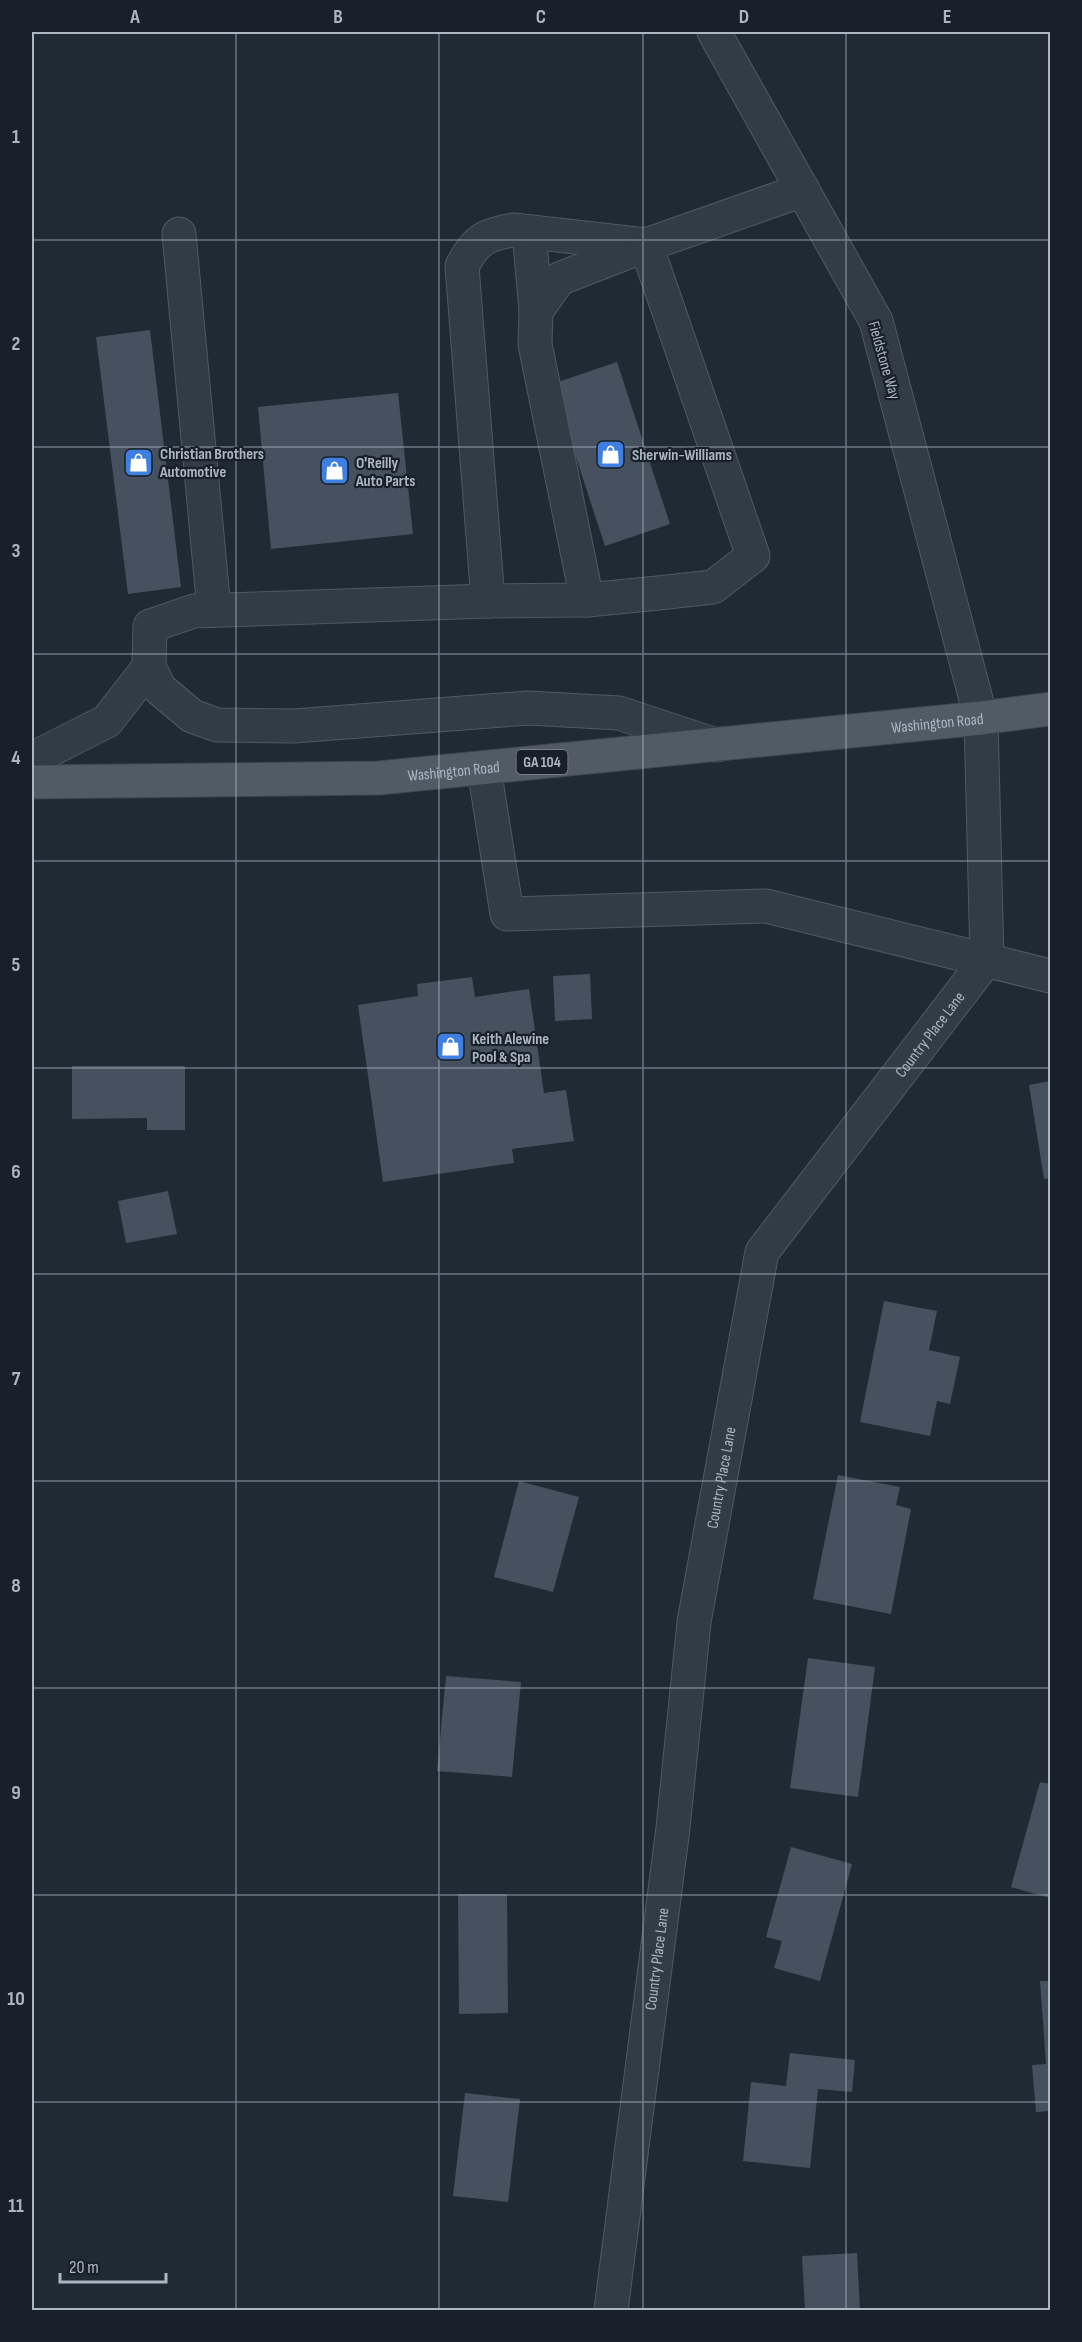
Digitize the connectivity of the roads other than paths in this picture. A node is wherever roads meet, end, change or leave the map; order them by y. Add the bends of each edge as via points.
1 (714, 32) edge
2 (803, 190) junction
3 (529, 232) junction
4 (179, 234) dead end
5 (646, 245) junction
6 (536, 311) junction
7 (586, 600) junction
8 (488, 601) junction
9 (214, 610) junction
10 (149, 667) junction
11 (1050, 709) edge
12 (981, 718) junction
13 (716, 745) junction
14 (32, 759) edge
15 (484, 768) junction
16 (32, 782) edge
17 (987, 959) junction
18 (1050, 976) edge
19 (611, 2310) edge

1 - 2 street, Fieldstone Way
2 - 5 street
2 - 12 street, Fieldstone Way via 876,321
3 - 5 street
3 - 6 street
3 - 8 street via 495,233 473,245 462,266
4 - 9 street
5 - 6 street via 559,279
5 - 7 street via 753,556 713,587
6 - 7 street via 535,344
7 - 8 street
8 - 9 street
9 - 10 street via 194,611 150,626
10 - 13 street via 168,696 192,716 217,725 294,726 528,708 620,713
10 - 14 street via 106,721
11 - 12 main road, Washington Road / GA 104
12 - 13 main road, Washington Road / GA 104
12 - 17 street
13 - 15 main road, Washington Road / GA 104
15 - 16 main road, Washington Road / GA 104 via 379,778
15 - 17 street via 507,914 766,906
17 - 18 street
17 - 19 street, Country Place Lane via 762,1252 694,1622 673,1828

